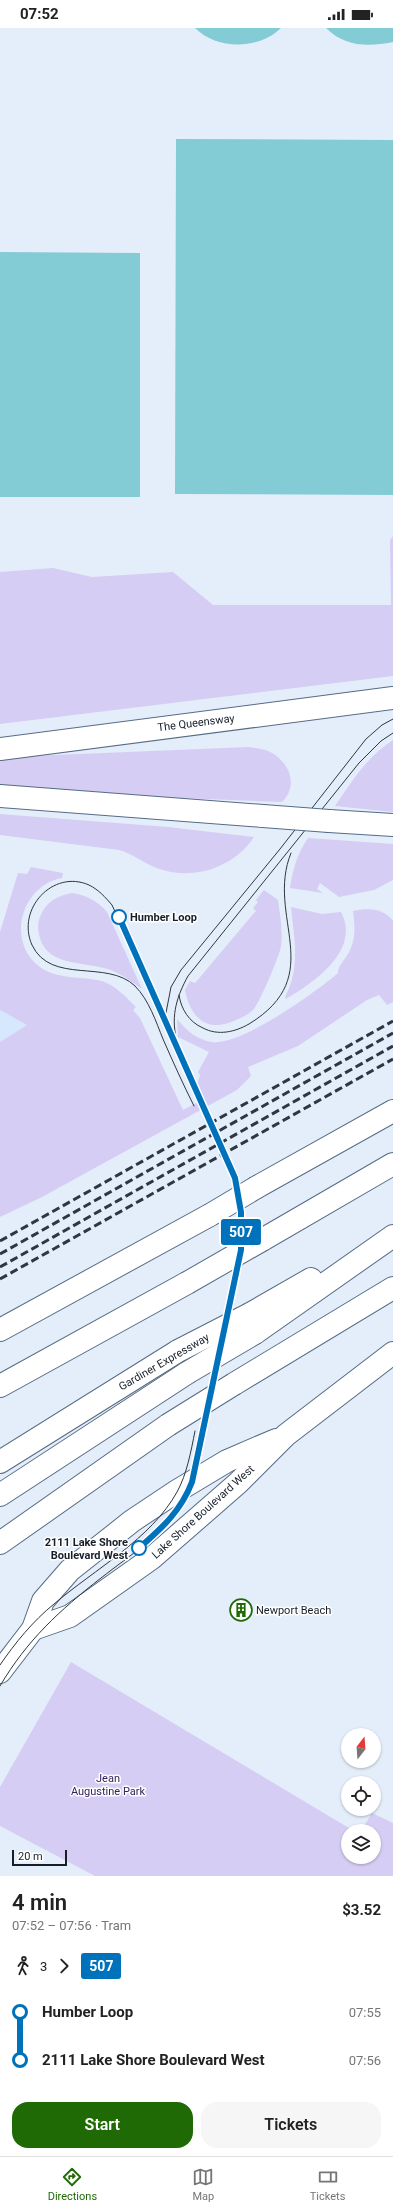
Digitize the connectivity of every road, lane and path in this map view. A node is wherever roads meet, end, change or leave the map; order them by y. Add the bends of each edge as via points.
1 (393, 698) edge
2 (0, 749) edge
3 (0, 796) edge
4 (393, 825) edge
5 (393, 1111) edge
6 (393, 1164) edge
7 (393, 1232) edge
8 (393, 1236) edge
9 (393, 1288) edge
10 (252, 1323) junction
11 (0, 1330) edge
12 (393, 1354) edge
13 (0, 1386) edge
14 (286, 1435) junction
15 (0, 1462) edge
16 (0, 1495) edge
17 (0, 1542) edge
18 (32, 1629) junction
19 (0, 1672) edge

1 - 2 main road, The Queensway
3 - 4 main road, bridge
5 - 11 main road, bridge
6 - 13 main road, bridge
7 - 10 main road, Gardiner Expressway
8 - 10 main road
9 - 17 main road, bridge via 168,1426
10 - 15 main road, Gardiner Expressway, bridge via 178,1351
10 - 16 main road, bridge via 187,1373
12 - 14 main road, Lake Shore Boulevard West
14 - 18 main road, Lake Shore Boulevard West via 238,1483 152,1558 70,1616
14 - 18 main road, Lake Shore Boulevard West via 212,1469 95,1550 70,1570 43,1601
18 - 19 main road, Lake Shore Boulevard West

